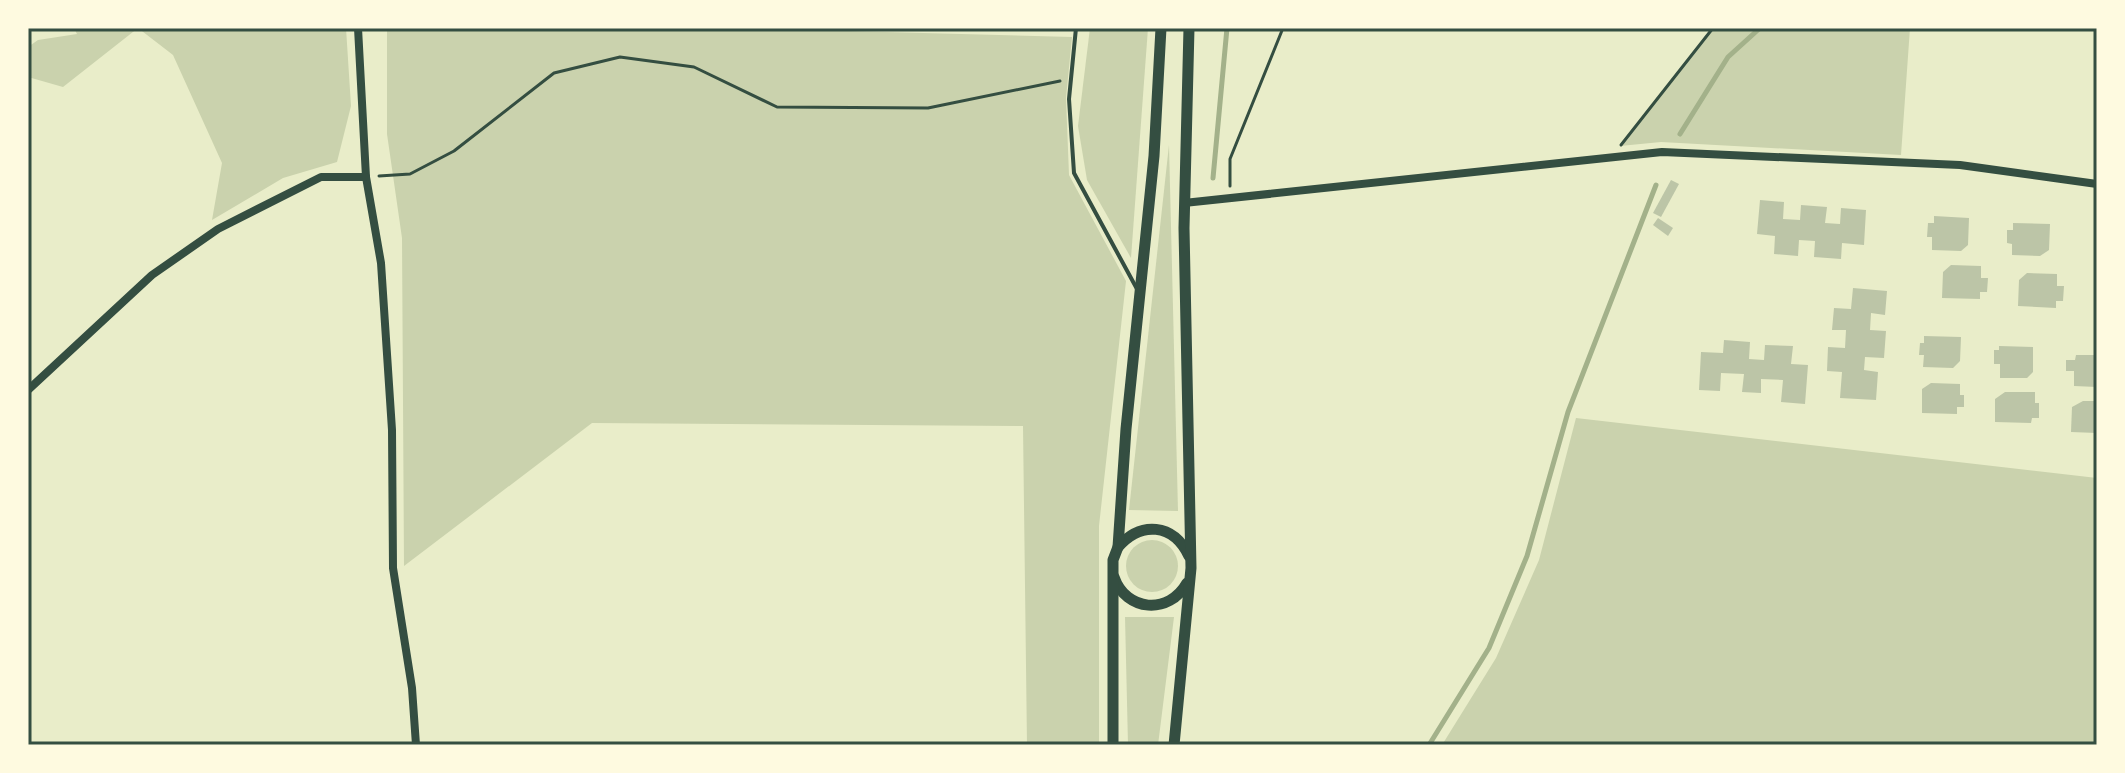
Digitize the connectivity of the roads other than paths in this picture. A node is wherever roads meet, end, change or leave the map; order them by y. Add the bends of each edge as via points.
1 (358, 28) edge
2 (1076, 28) edge
3 (1161, 28) edge
4 (1189, 28) edge
5 (366, 177) junction
6 (2097, 184) edge
7 (1184, 203) junction
8 (1140, 294) junction
9 (28, 390) edge
10 (1118, 547) junction
11 (1189, 556) junction
12 (1113, 573) junction
13 (1188, 580) junction
14 (416, 745) edge
15 (1113, 745) edge
16 (1174, 745) edge

1 - 5 street
2 - 8 lane via 1069,99 1074,173
3 - 8 main road
4 - 7 main road
5 - 9 street via 321,177 218,229 152,275
5 - 14 street via 381,263 392,430 393,568
6 - 7 street via 1960,165 1662,152
7 - 11 main road
8 - 10 main road
10 - 11 main road via 1127,537 1152,529 1175,536
10 - 12 main road
11 - 13 main road
12 - 13 main road via 1126,596 1150,606 1173,600
12 - 15 main road
13 - 16 main road

